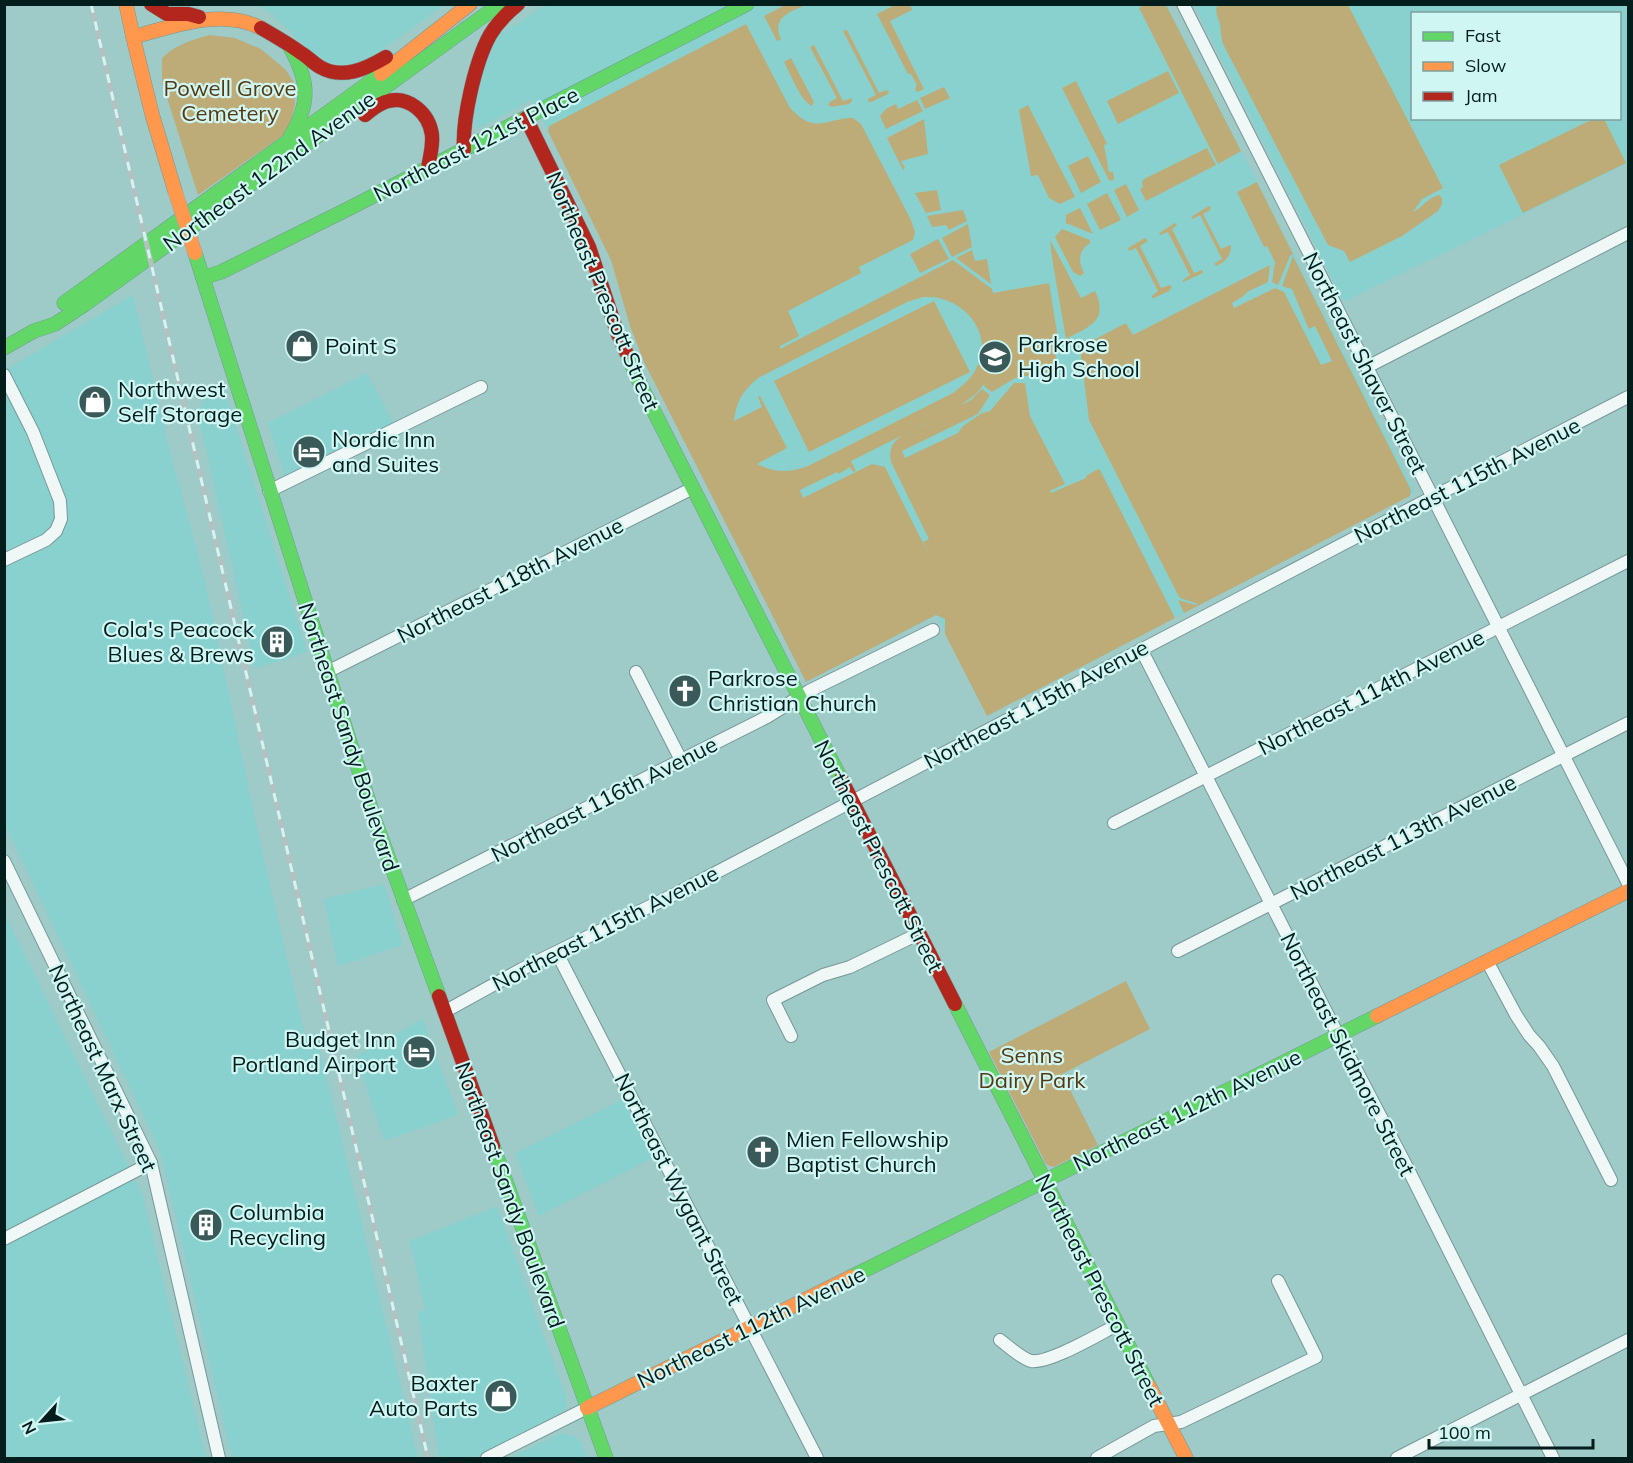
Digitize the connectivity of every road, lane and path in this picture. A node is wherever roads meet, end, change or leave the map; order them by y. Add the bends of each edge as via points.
1 (126, 4) edge
2 (151, 4) edge
3 (470, 4) edge
4 (500, 4) edge
5 (519, 4) edge
6 (747, 4) edge
7 (1183, 4) edge
8 (206, 19) junction
9 (134, 37) junction
10 (290, 47) junction
11 (416, 47) junction
12 (526, 118) junction
13 (332, 125) junction
14 (287, 141) junction
15 (464, 150) junction
16 (428, 168) junction
17 (1629, 233) edge
18 (203, 278) junction
19 (34, 331) junction
20 (4, 348) edge
21 (1367, 367) junction
22 (4, 375) edge
23 (481, 387) dead end
24 (1629, 397) edge
25 (693, 488) junction
26 (269, 491) junction
27 (1433, 497) junction
28 (4, 560) edge
29 (1629, 561) edge
30 (1499, 627) junction
31 (933, 630) dead end
32 (1141, 649) junction
33 (327, 672) junction
34 (636, 672) dead end
35 (798, 697) junction
36 (1629, 723) edge
37 (1564, 756) junction
38 (681, 760) junction
39 (1206, 776) junction
40 (851, 801) junction
41 (1114, 823) dead end
42 (4, 861) edge
43 (1629, 883) edge
44 (1629, 891) edge
45 (403, 900) junction
46 (1271, 904) junction
47 (918, 934) junction
48 (1178, 951) dead end
49 (557, 953) junction
50 (1487, 961) junction
51 (444, 1012) junction
52 (791, 1035) dead end
53 (1338, 1035) junction
54 (151, 1163) junction
55 (1611, 1180) dead end
56 (1045, 1181) junction
57 (4, 1239) edge
58 (1278, 1281) dead end
59 (1117, 1325) junction
60 (750, 1327) junction
61 (1000, 1340) dead end
62 (1629, 1340) edge
63 (1521, 1395) junction
64 (587, 1408) junction
65 (1168, 1424) junction
66 (219, 1458) edge
67 (487, 1458) edge
68 (606, 1458) edge
69 (817, 1458) edge
70 (1097, 1458) edge
71 (1186, 1458) edge
72 (1396, 1458) edge
73 (1553, 1458) edge

1 - 9 main road, Northeast Sandy Boulevard
2 - 8 main road via 167,14
3 - 11 main road, Northeast 122nd Avenue
4 - 13 main road, Northeast 122nd Avenue
5 - 15 main road via 494,27 479,57 462,134
6 - 12 main road, Northeast 121st Place
7 - 21 street, Northeast Shaver Street
8 - 9 main road
8 - 10 main road via 245,21
9 - 18 main road, Northeast Sandy Boulevard, bridge via 152,114
10 - 11 main road via 322,68 346,74
10 - 14 main road via 302,70 306,96 300,121
11 - 14 main road, Northeast 122nd Avenue
12 - 15 main road, Northeast 121st Place
12 - 25 main road, Northeast Prescott Street via 589,247 628,359
13 - 16 main road via 357,120 387,102 407,101 424,114 430,125
13 - 19 main road, Northeast 122nd Avenue via 84,305 55,324
14 - 19 main road, Northeast 122nd Avenue via 49,314
15 - 16 main road, Northeast 121st Place
16 - 18 main road, Northeast 121st Place
17 - 21 street
18 - 26 main road, Northeast Sandy Boulevard
19 - 20 main road, Northeast 122nd Avenue
21 - 27 street, Northeast Shaver Street
22 - 28 street via 29,422 60,501 56,531
23 - 26 street
24 - 27 street, Northeast 115th Avenue
25 - 33 street, Northeast 118th Avenue
25 - 35 main road, Northeast Prescott Street
26 - 33 main road, Northeast Sandy Boulevard
27 - 30 street, Northeast Shaver Street
27 - 32 street, Northeast 115th Avenue
29 - 30 street, Northeast 114th Avenue
30 - 37 street, Northeast Shaver Street
30 - 39 street, Northeast 114th Avenue
31 - 35 street, Northeast 116th Avenue
32 - 39 street, Northeast Skidmore Street
32 - 40 street, Northeast 115th Avenue
33 - 45 main road, Northeast Sandy Boulevard
34 - 38 street
35 - 38 street, Northeast 116th Avenue
35 - 40 main road, Northeast Prescott Street
36 - 37 street, Northeast 113th Avenue
37 - 43 street, Northeast Shaver Street
37 - 46 street, Northeast 113th Avenue
38 - 45 street, Northeast 116th Avenue
39 - 41 street, Northeast 114th Avenue
39 - 46 street, Northeast Skidmore Street
40 - 47 main road, Northeast Prescott Street
40 - 49 street, Northeast 115th Avenue
42 - 54 street, Northeast Marx Street
44 - 50 main road, Northeast 112th Avenue
45 - 51 main road, Northeast Sandy Boulevard
46 - 48 street, Northeast 113th Avenue
46 - 53 street, Northeast Skidmore Street
47 - 52 street via 773,1000
47 - 56 main road, Northeast Prescott Street
49 - 51 street, Northeast 115th Avenue
49 - 60 street, Northeast Wygant Street
50 - 53 main road, Northeast 112th Avenue
50 - 55 street via 1515,1016 1553,1066
51 - 64 main road, Northeast Sandy Boulevard
53 - 56 main road, Northeast 112th Avenue
53 - 63 street, Northeast Skidmore Street
54 - 57 street
54 - 66 street, Northeast Marx Street
56 - 59 main road, Northeast Prescott Street
56 - 60 main road, Northeast 112th Avenue
58 - 65 street via 1316,1357 1182,1422
59 - 61 street via 1042,1361 1028,1360
59 - 65 main road, Northeast Prescott Street
60 - 64 main road, Northeast 112th Avenue
60 - 69 street, Northeast Wygant Street
62 - 63 street
63 - 72 street
63 - 73 street, Northeast Skidmore Street
64 - 67 street, Northeast 112th Avenue
64 - 68 main road, Northeast Sandy Boulevard
65 - 70 street via 1154,1426
65 - 71 main road, Northeast Prescott Street

